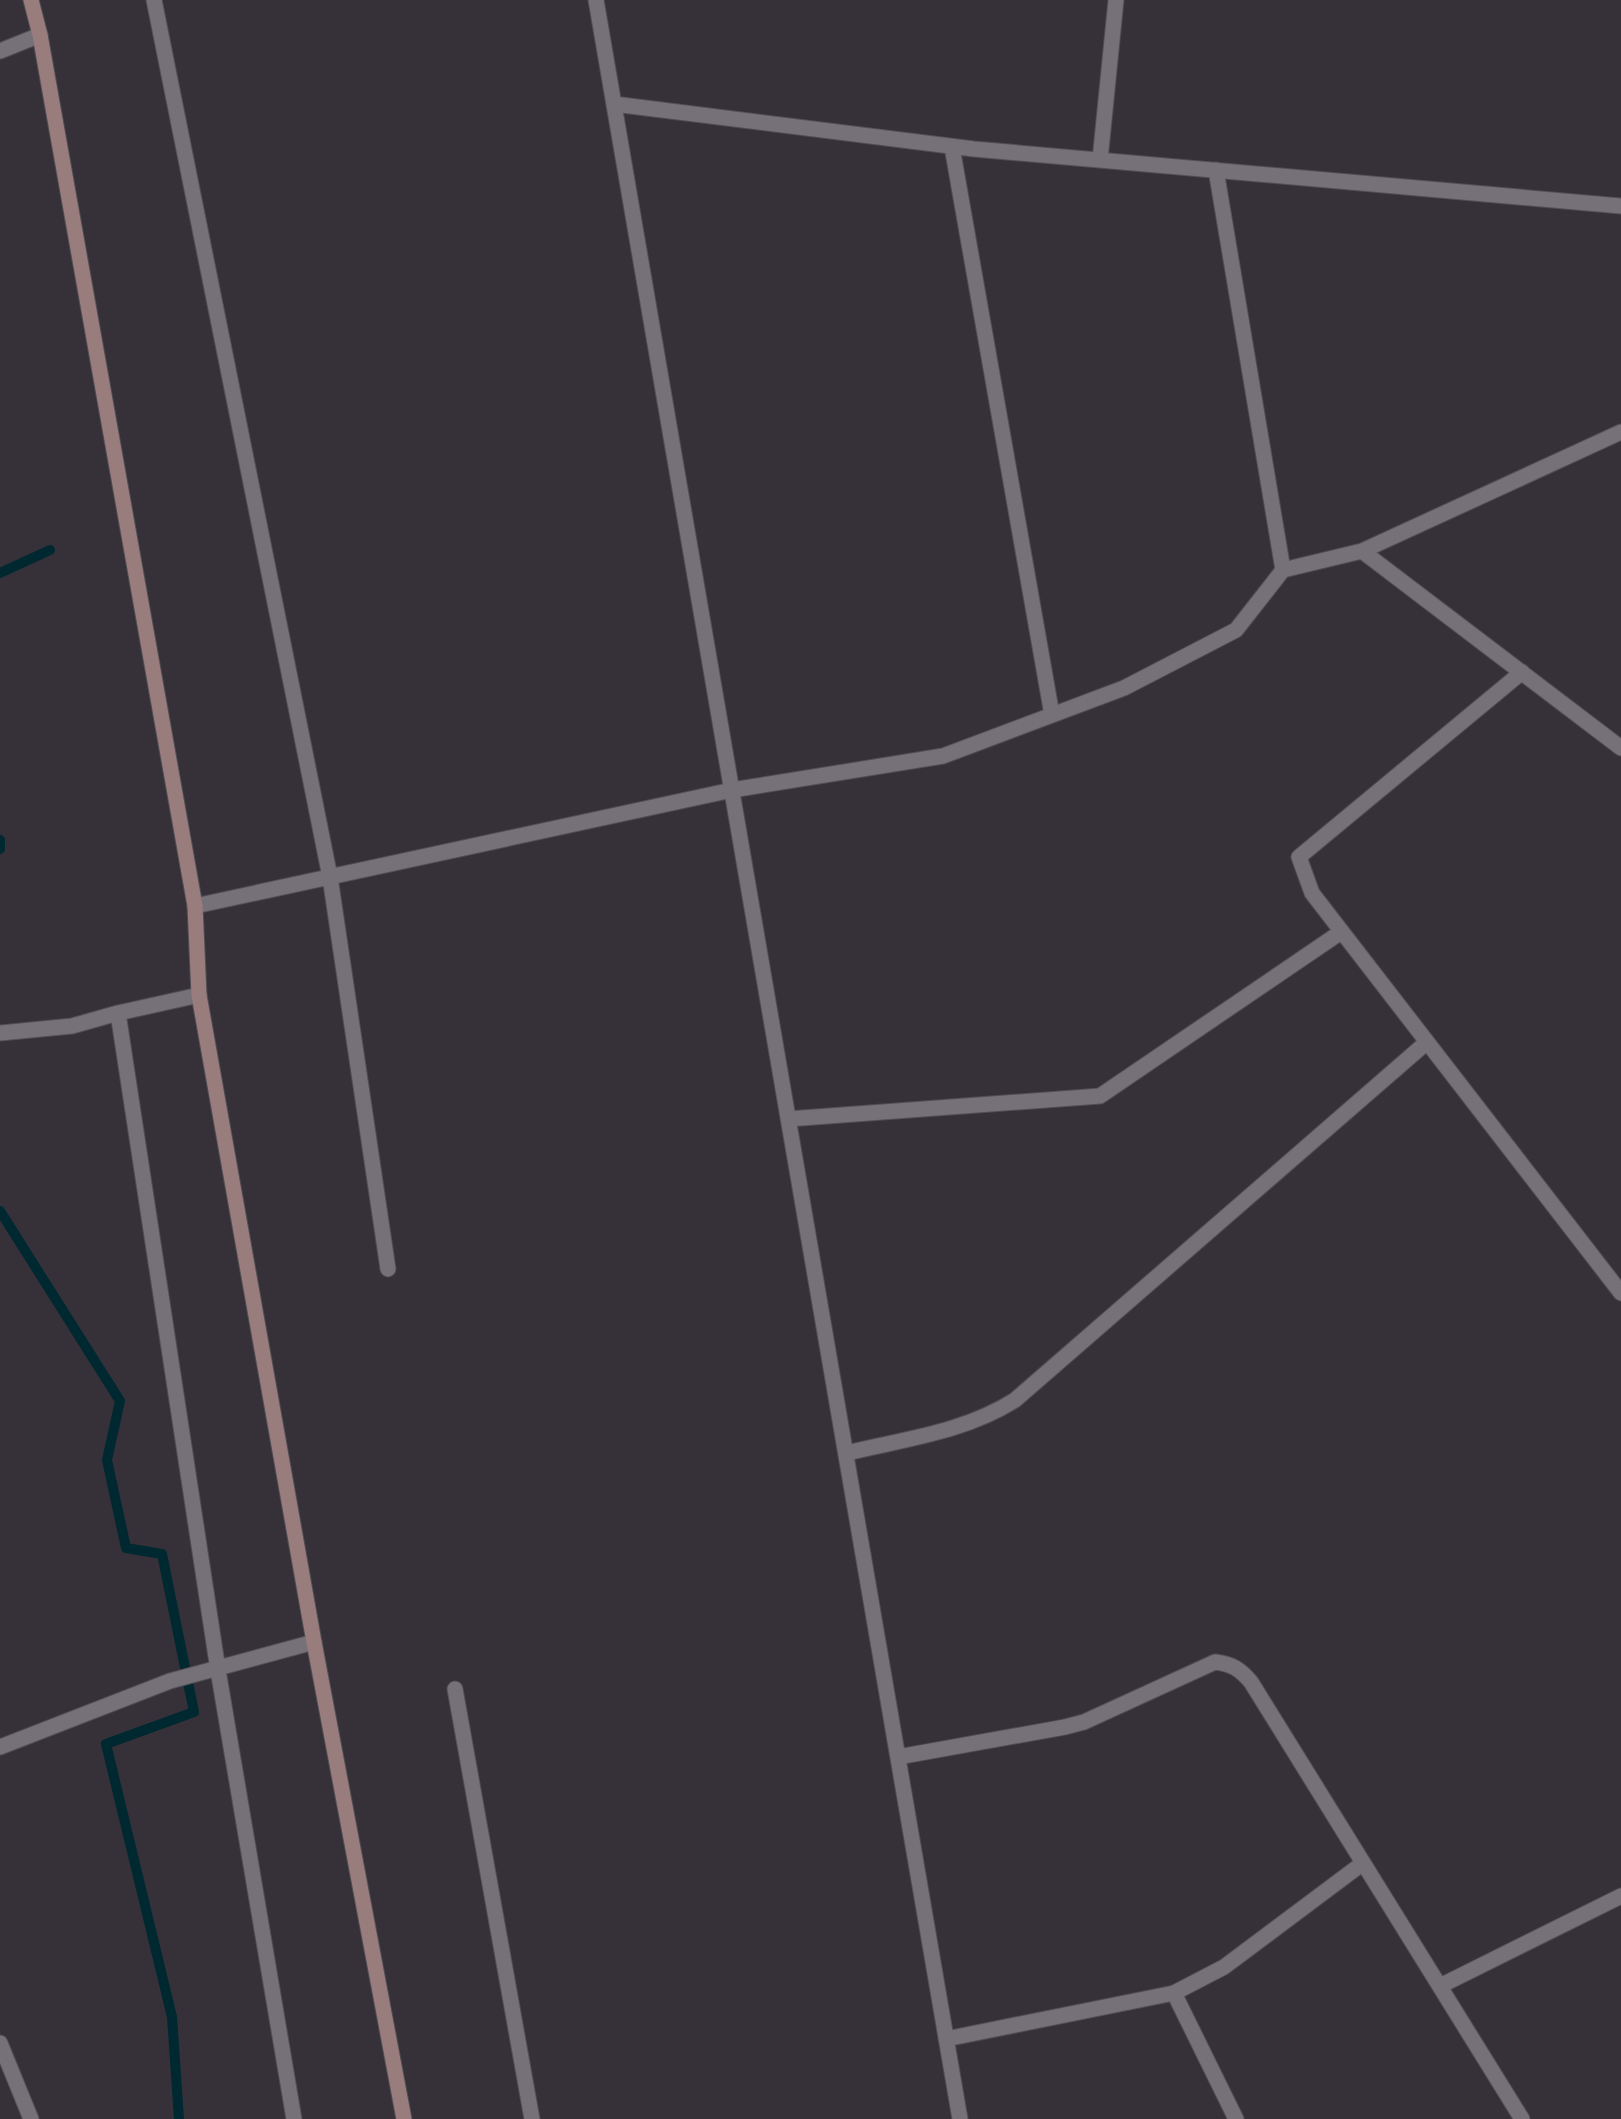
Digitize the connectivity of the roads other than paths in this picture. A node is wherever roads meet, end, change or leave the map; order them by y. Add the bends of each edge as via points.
1 (31, 0) edge
2 (154, 0) edge
3 (596, 0) edge
4 (1116, 0) edge
5 (40, 35) junction
6 (0, 51) edge
7 (614, 104) junction
8 (952, 147) junction
9 (1100, 160) junction
10 (1216, 170) junction
11 (1621, 206) edge
12 (1621, 432) edge
13 (1362, 551) junction
14 (1283, 570) junction
15 (1522, 672) junction
16 (1052, 715) junction
17 (1621, 748) edge
18 (732, 790) junction
19 (330, 877) junction
20 (195, 906) junction
21 (1341, 933) junction
22 (199, 995) junction
23 (117, 1013) junction
24 (0, 1033) edge
25 (1427, 1042) junction
26 (788, 1119) junction
27 (388, 1269) dead end
28 (1621, 1293) edge
29 (847, 1453) junction
30 (314, 1642) junction
31 (218, 1670) junction
32 (455, 1689) dead end
33 (0, 1747) edge
34 (898, 1757) junction
35 (1363, 1863) junction
36 (1621, 1896) edge
37 (1440, 1986) junction
38 (1174, 1994) junction
39 (946, 2039) junction
40 (0, 2043) edge
41 (31, 2119) edge
42 (294, 2119) edge
43 (404, 2119) edge
44 (532, 2119) edge
45 (960, 2119) edge
46 (1236, 2119) edge
47 (1522, 2119) edge

1 - 5 main road
2 - 19 street
3 - 7 street
4 - 9 street
5 - 6 street
5 - 20 main road
7 - 8 street
7 - 18 street
8 - 9 street
8 - 16 street
9 - 10 street
10 - 11 street
10 - 14 street
12 - 13 street
13 - 14 street
13 - 15 street
14 - 16 street via 1236,630 1124,688
15 - 17 street
15 - 21 street via 1299,857 1312,893
16 - 18 street via 943,756
18 - 19 street
18 - 26 street
19 - 20 street
19 - 27 street
20 - 22 main road
21 - 25 street
21 - 26 street via 1100,1096
22 - 23 street
22 - 30 main road
23 - 24 street via 72,1026
23 - 31 street
25 - 28 street
25 - 29 street via 1015,1400 965,1425
26 - 29 street
29 - 34 street
30 - 31 street
30 - 43 main road
31 - 33 street via 170,1681
31 - 42 street
32 - 44 street
34 - 35 street via 1084,1722 1215,1662 1230,1664 1251,1682
34 - 39 street
35 - 37 street
35 - 38 street via 1224,1967
36 - 37 street
37 - 47 street
38 - 39 street
38 - 46 street
39 - 45 street
40 - 41 street

